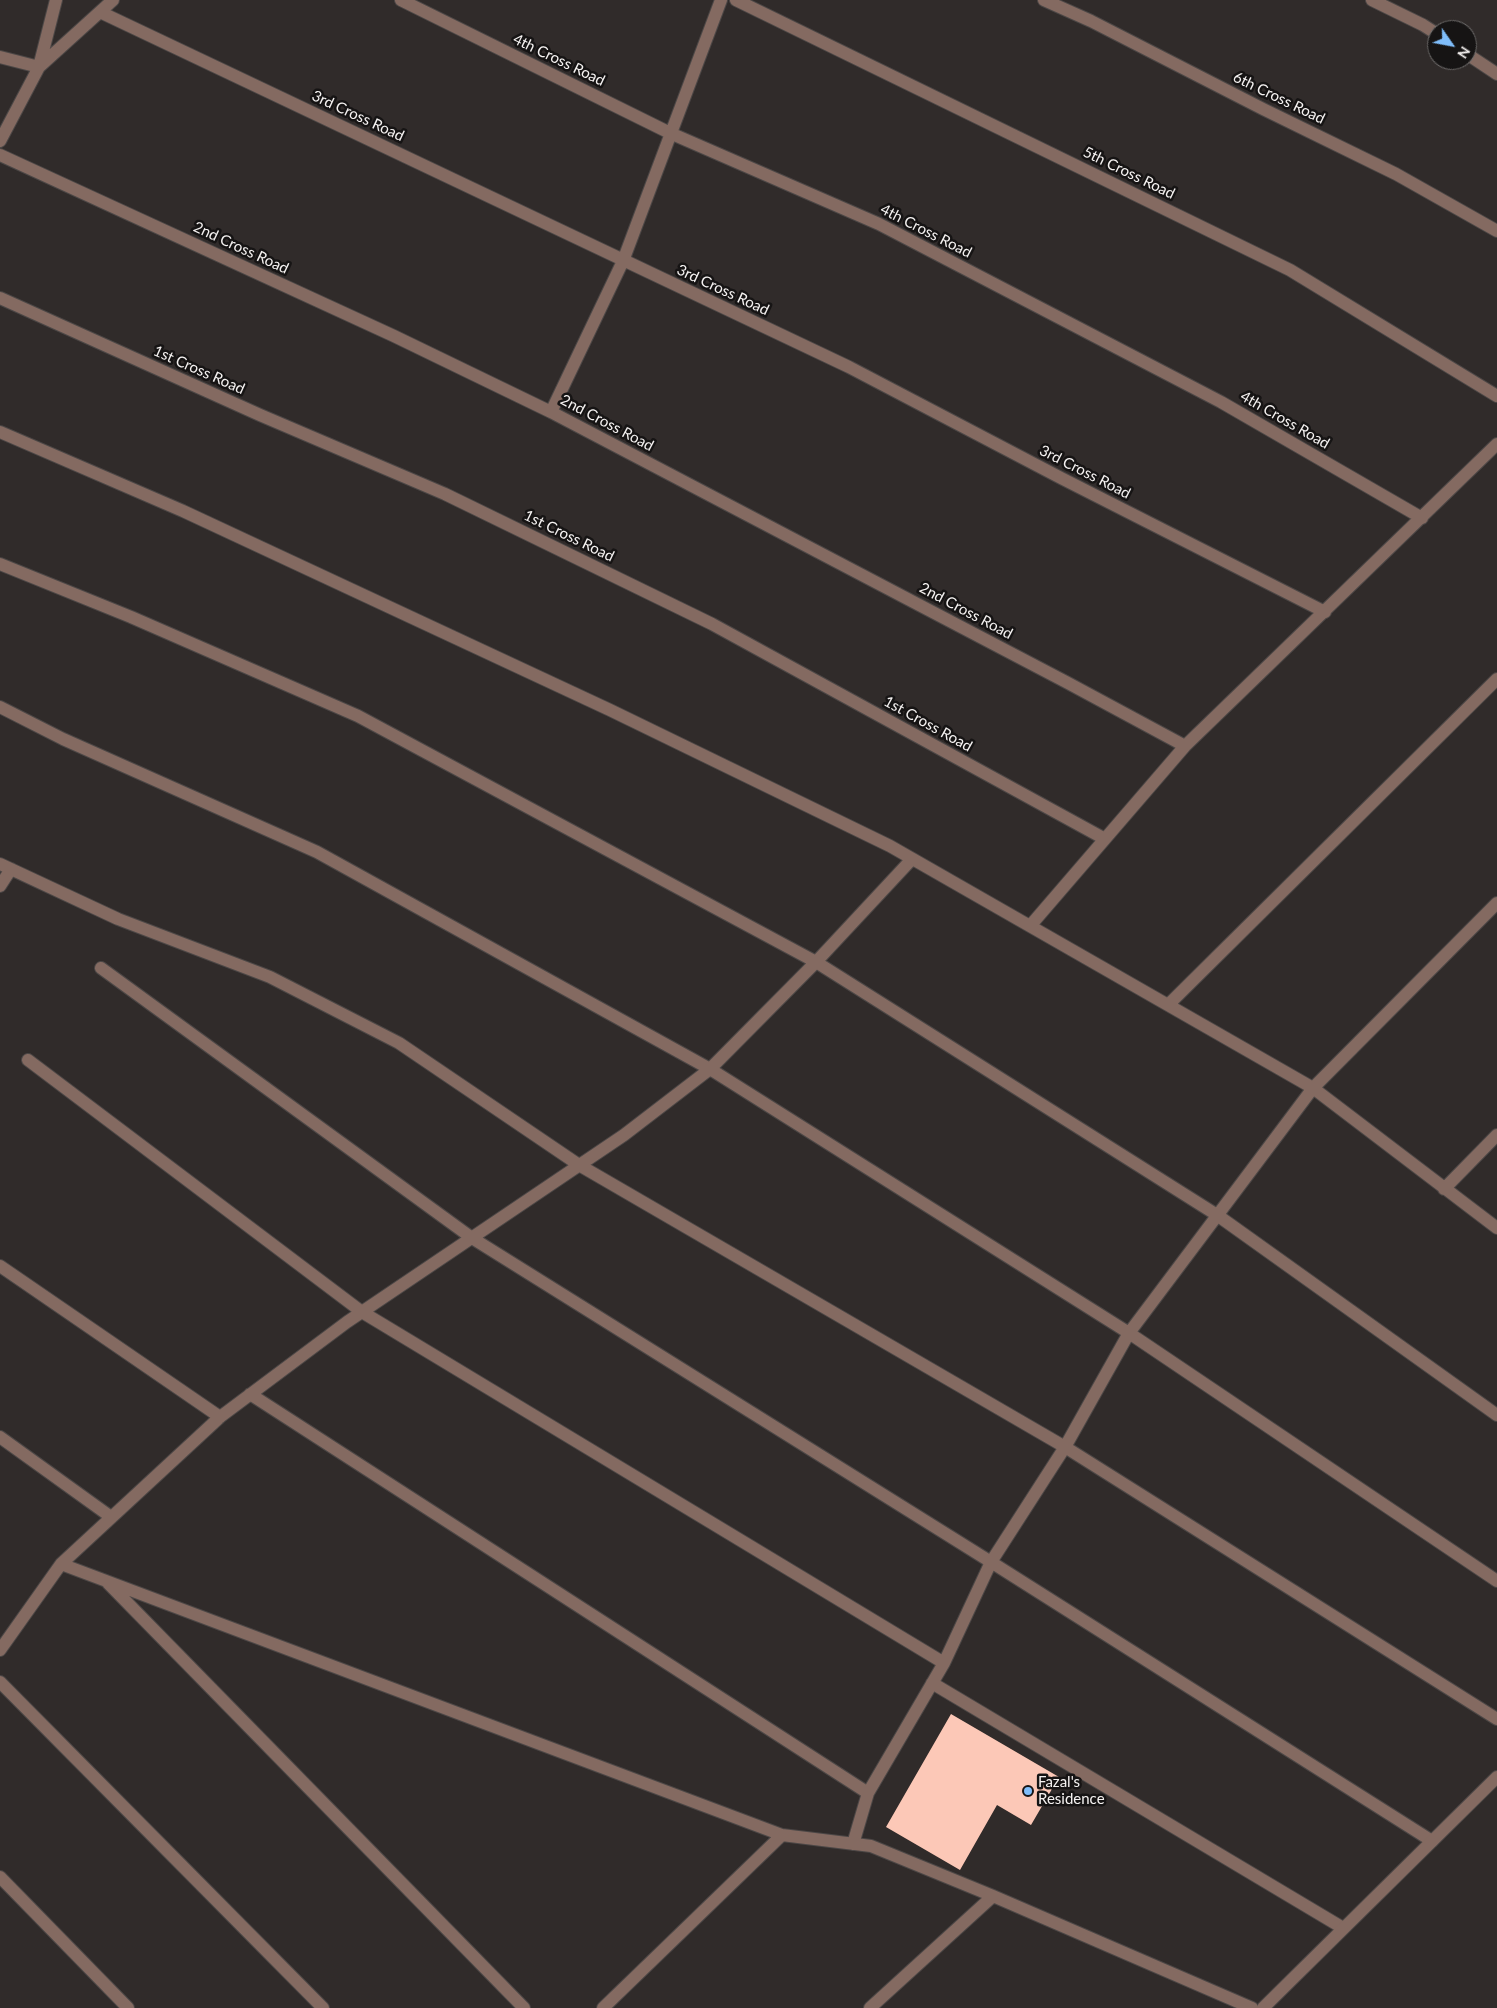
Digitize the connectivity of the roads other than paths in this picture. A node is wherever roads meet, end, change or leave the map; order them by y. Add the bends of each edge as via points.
1 (56, 0) edge
2 (113, 0) edge
3 (401, 0) edge
4 (721, 0) edge
5 (736, 0) edge
6 (1044, 0) edge
7 (1372, 0) edge
8 (100, 12) junction
9 (1427, 28) edge
10 (0, 58) edge
11 (1477, 61) edge
12 (39, 67) junction
13 (1497, 74) edge
14 (670, 133) junction
15 (0, 141) edge
16 (0, 155) edge
17 (1497, 231) edge
18 (623, 261) junction
19 (0, 298) edge
20 (1497, 396) edge
21 (551, 412) junction
22 (0, 432) edge
23 (1497, 444) edge
24 (1422, 518) junction
25 (0, 564) edge
26 (1325, 612) junction
27 (1497, 679) edge
28 (0, 707) edge
29 (1185, 746) junction
30 (1105, 839) junction
31 (912, 859) junction
32 (5, 866) edge
33 (0, 886) edge
34 (1497, 903) edge
35 (1030, 926) junction
36 (816, 962) junction
37 (101, 968) dead end
38 (1169, 1004) junction
39 (28, 1060) dead end
40 (710, 1069) junction
41 (1313, 1088) junction
42 (1497, 1135) edge
43 (579, 1165) junction
44 (1444, 1188) junction
45 (1217, 1215) junction
46 (1497, 1228) edge
47 (472, 1238) junction
48 (0, 1266) edge
49 (362, 1312) junction
50 (1129, 1333) junction
51 (250, 1394) junction
52 (1497, 1415) edge
53 (220, 1417) junction
54 (0, 1436) edge
55 (1065, 1447) junction
56 (111, 1518) junction
57 (991, 1562) junction
58 (61, 1564) junction
59 (105, 1580) junction
60 (1497, 1581) edge
61 (0, 1650) edge
62 (944, 1662) junction
63 (0, 1682) edge
64 (932, 1683) junction
65 (1497, 1720) edge
66 (1497, 1777) edge
67 (868, 1793) junction
68 (782, 1835) junction
69 (1432, 1841) junction
70 (853, 1844) junction
71 (0, 1877) edge
72 (993, 1896) junction
73 (1343, 1928) junction
74 (128, 2008) edge
75 (323, 2008) edge
76 (524, 2008) edge
77 (603, 2008) edge
78 (870, 2008) edge
79 (1252, 2008) edge
80 (1263, 2008) edge

1 - 12 street
2 - 8 street
3 - 14 street, 4th Cross Road
4 - 14 street
5 - 20 street, 5th Cross Road via 1290,270
6 - 17 street, 6th Cross Road via 1396,174
7 - 9 street
8 - 12 street
8 - 18 street, 3rd Cross Road
10 - 12 street
11 - 13 street
12 - 15 street
14 - 18 street
14 - 24 street, 4th Cross Road via 878,224 1221,402
16 - 21 street, 2nd Cross Road via 394,336
18 - 21 street
18 - 26 street, 3rd Cross Road via 849,367
19 - 30 street, 1st Cross Road via 445,494 686,611
21 - 29 street, 2nd Cross Road
22 - 31 street via 183,511 601,706
23 - 24 street
24 - 26 street
25 - 36 street via 358,716
26 - 29 street
27 - 38 street
28 - 40 street via 63,739 317,852
29 - 30 street
30 - 35 street
31 - 35 street
31 - 36 street
32 - 33 street
32 - 43 street via 118,919 270,977 399,1043
34 - 41 street
35 - 38 street
36 - 40 street
36 - 45 street
37 - 47 street
38 - 41 street
39 - 49 street
40 - 43 street
40 - 50 street
41 - 44 street
41 - 45 street
42 - 44 street
43 - 47 street
43 - 55 street
44 - 46 street
45 - 50 street
45 - 52 street
47 - 49 street
47 - 57 street
48 - 53 street
49 - 51 street
49 - 62 street
50 - 55 street
50 - 60 street
51 - 53 street
51 - 67 street
53 - 56 street
54 - 56 street
55 - 57 street
55 - 65 street
56 - 58 street
57 - 62 street
57 - 69 street
58 - 59 street
58 - 61 street
59 - 68 street
59 - 76 street
62 - 64 street
63 - 75 street
64 - 67 street
64 - 73 street
66 - 69 street
67 - 70 street
68 - 70 street
68 - 77 street
69 - 73 street
70 - 72 street via 871,1846
71 - 74 street
72 - 78 street
72 - 79 street
73 - 80 street

